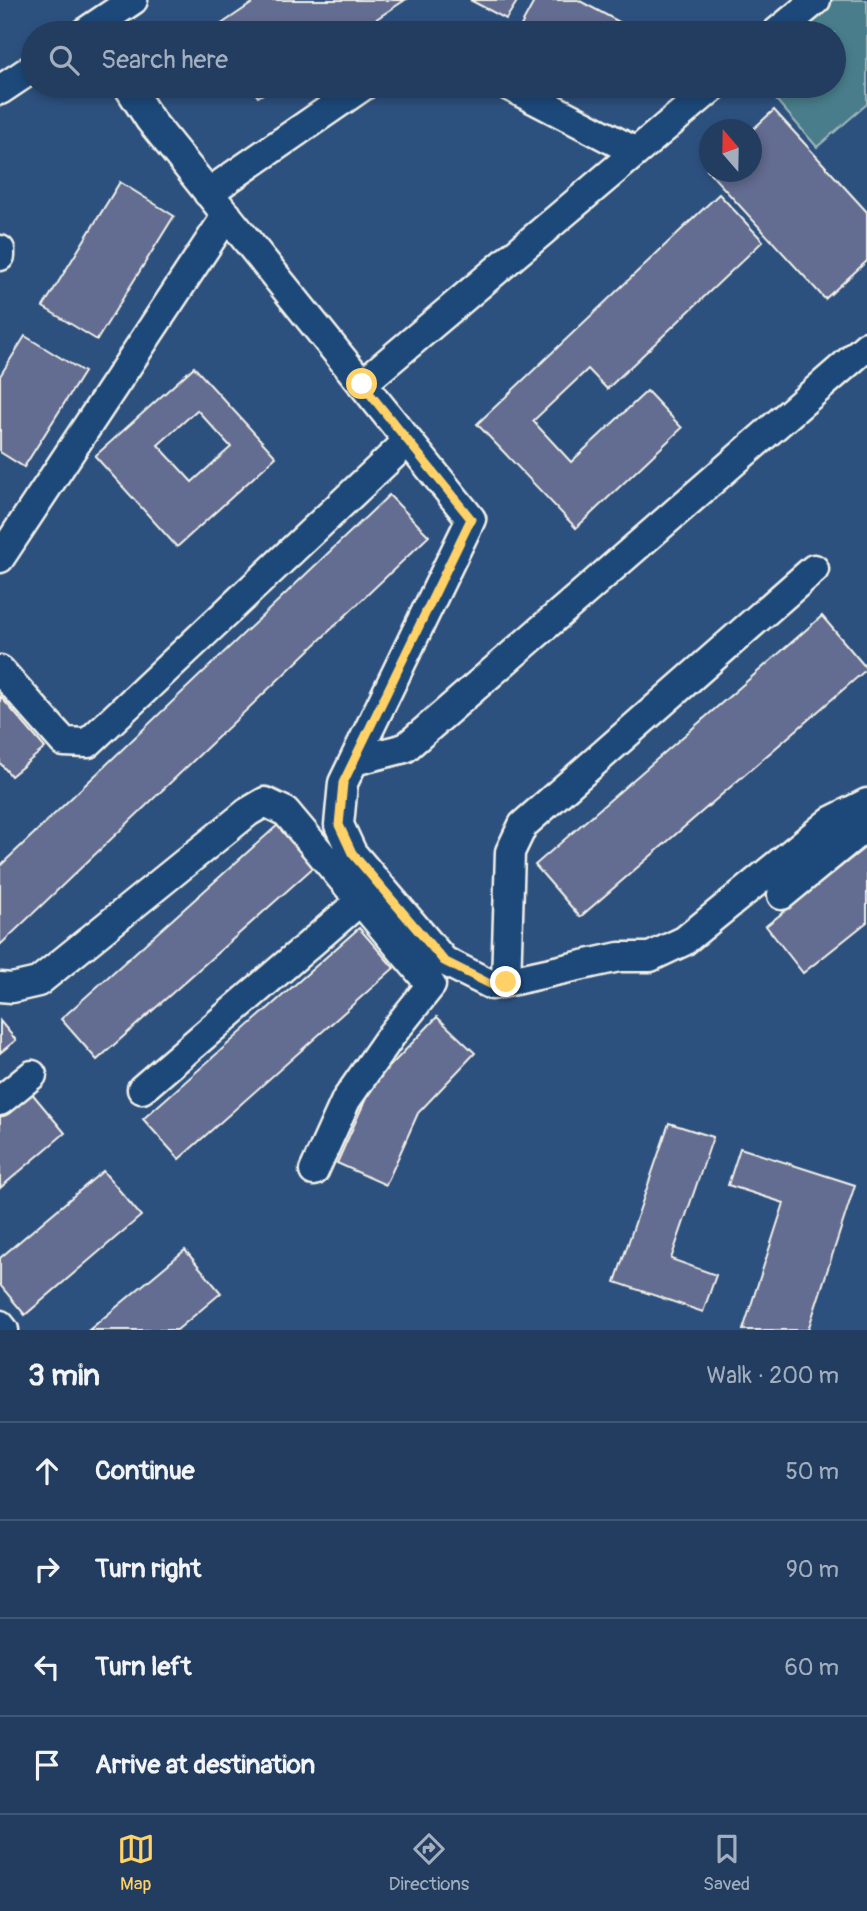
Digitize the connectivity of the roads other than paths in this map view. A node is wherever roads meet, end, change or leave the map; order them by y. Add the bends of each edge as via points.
1 (132, 0) edge
2 (816, 0) edge
3 (104, 21) edge
4 (791, 21) edge
5 (21, 76) edge
6 (0, 90) edge
7 (136, 98) edge
8 (345, 98) edge
9 (532, 98) edge
10 (700, 98) edge
11 (636, 152) junction
12 (208, 192) junction
13 (227, 215) junction
14 (0, 250) edge
15 (0, 256) edge
16 (867, 346) edge
17 (362, 384) junction
18 (408, 441) junction
19 (0, 558) edge
20 (814, 569) dead end
21 (0, 670) edge
22 (354, 761) junction
23 (867, 803) edge
24 (867, 825) edge
25 (782, 895) dead end
26 (360, 901) junction
27 (506, 982) junction
28 (0, 987) edge
29 (32, 1075) dead end
30 (142, 1089) dead end
31 (0, 1101) edge
32 (314, 1171) dead end
33 (0, 1325) edge
34 (4, 1330) edge

1 - 3 street
2 - 4 street
5 - 6 street
7 - 12 street
8 - 12 street
9 - 11 street
10 - 11 street
11 - 17 street
12 - 13 street
13 - 17 street
13 - 19 street
14 - 15 street
16 - 22 street via 405,748
17 - 18 street
18 - 21 street via 88,743 64,742
18 - 22 street via 471,519
20 - 27 street via 523,825 510,852
22 - 27 street via 343,783 339,825 352,853 444,961 492,985
23 - 27 street via 831,821 684,941 650,957 619,957
24 - 25 street
26 - 28 street via 286,812 265,802 38,982
26 - 30 street
26 - 32 street via 431,985 346,1100
29 - 31 street
33 - 34 street

